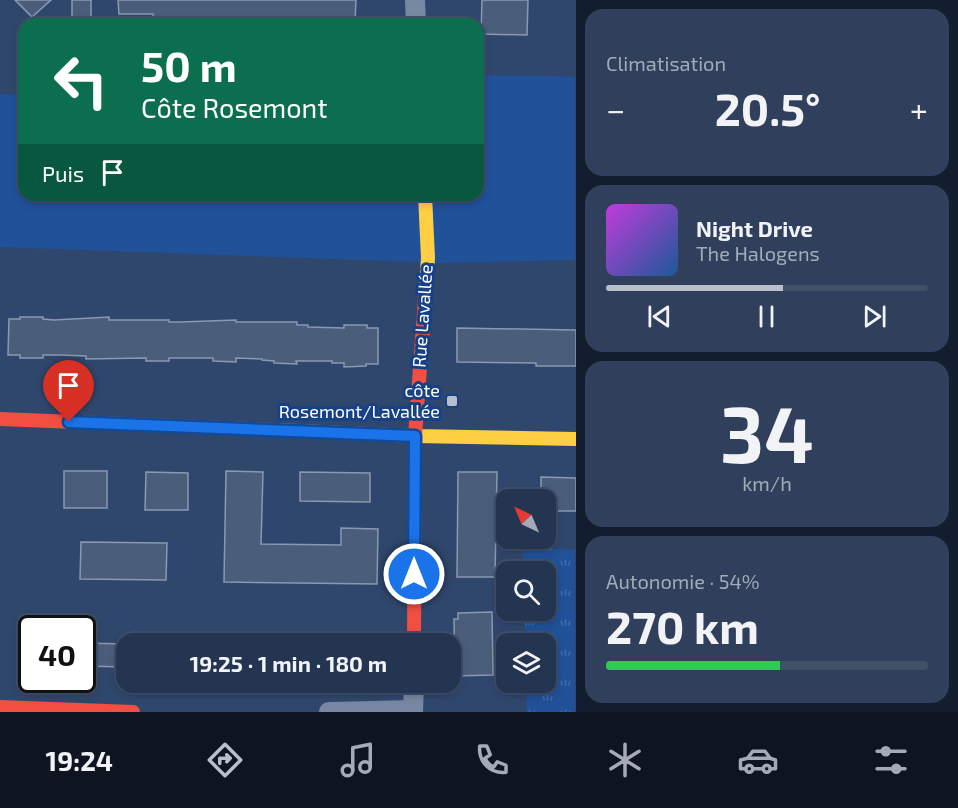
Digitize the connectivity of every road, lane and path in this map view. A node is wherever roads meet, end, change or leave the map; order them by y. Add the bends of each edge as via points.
1 (415, 0) edge
2 (416, 18) edge
3 (425, 201) edge
4 (0, 419) edge
5 (415, 436) junction
6 (576, 440) edge
7 (414, 633) edge
8 (414, 693) edge
9 (0, 707) edge
10 (413, 711) edge
11 (133, 712) edge
12 (329, 712) edge

1 - 2 street
3 - 5 street, Rue Lavallée via 428,258
4 - 5 street
5 - 6 street
5 - 7 street, Rue Lavallée
8 - 10 street
9 - 11 street
10 - 12 street

